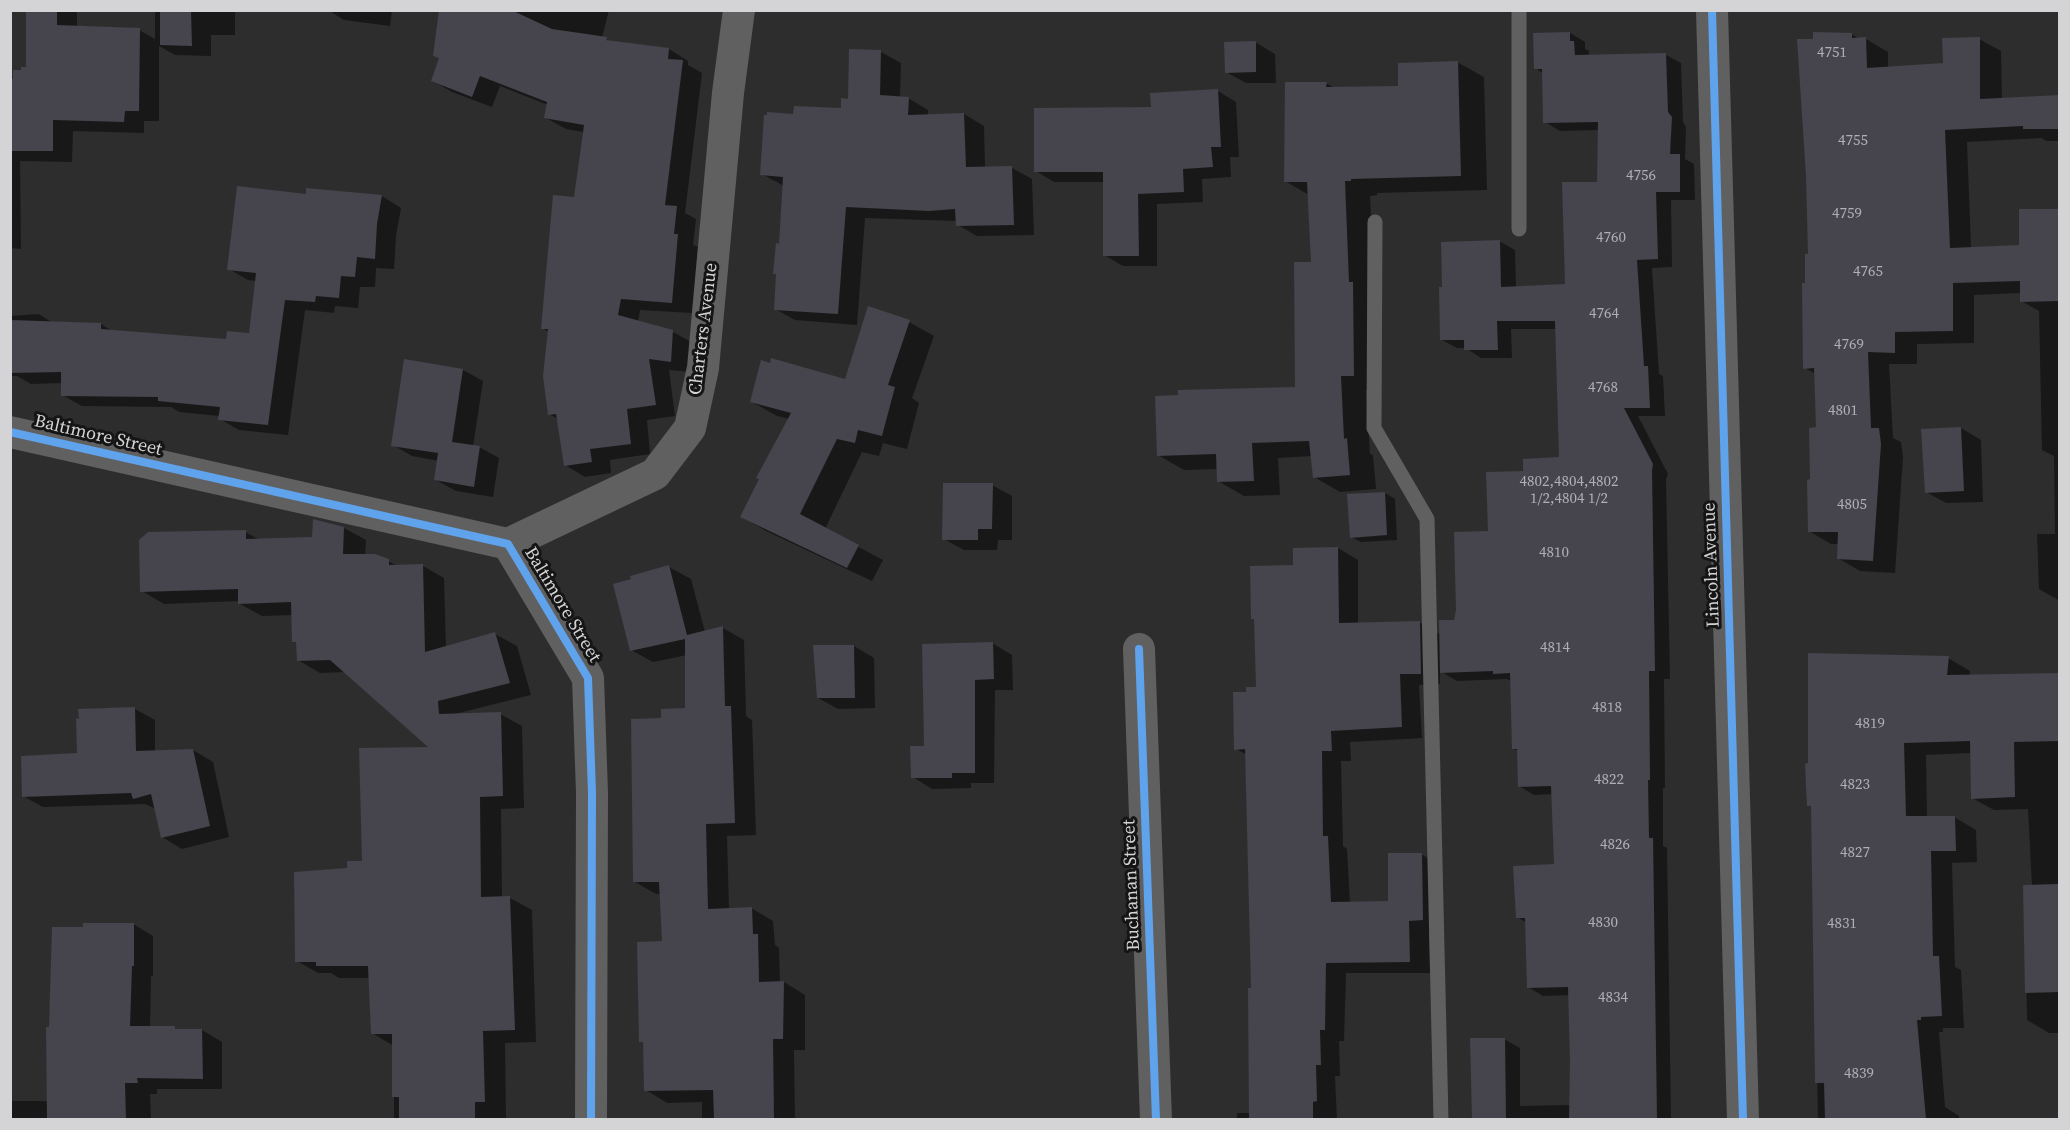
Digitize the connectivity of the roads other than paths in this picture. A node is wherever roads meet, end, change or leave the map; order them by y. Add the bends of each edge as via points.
1 (739, 10) edge
2 (1519, 10) edge
3 (1712, 10) edge
4 (1375, 222) dead end
5 (1520, 229) dead end
6 (10, 432) edge
7 (508, 544) junction
8 (1139, 649) dead end
9 (591, 1119) edge
10 (1156, 1119) edge
11 (1441, 1119) edge
12 (1743, 1119) edge

1 - 7 street, Charters Avenue via 703,368 690,428 655,474
2 - 5 lane
3 - 12 street, Lincoln Avenue
4 - 11 lane via 1374,428 1427,519
6 - 7 street, Baltimore Street
7 - 9 street, Baltimore Street via 588,678 592,793
8 - 10 street, Buchanan Street

